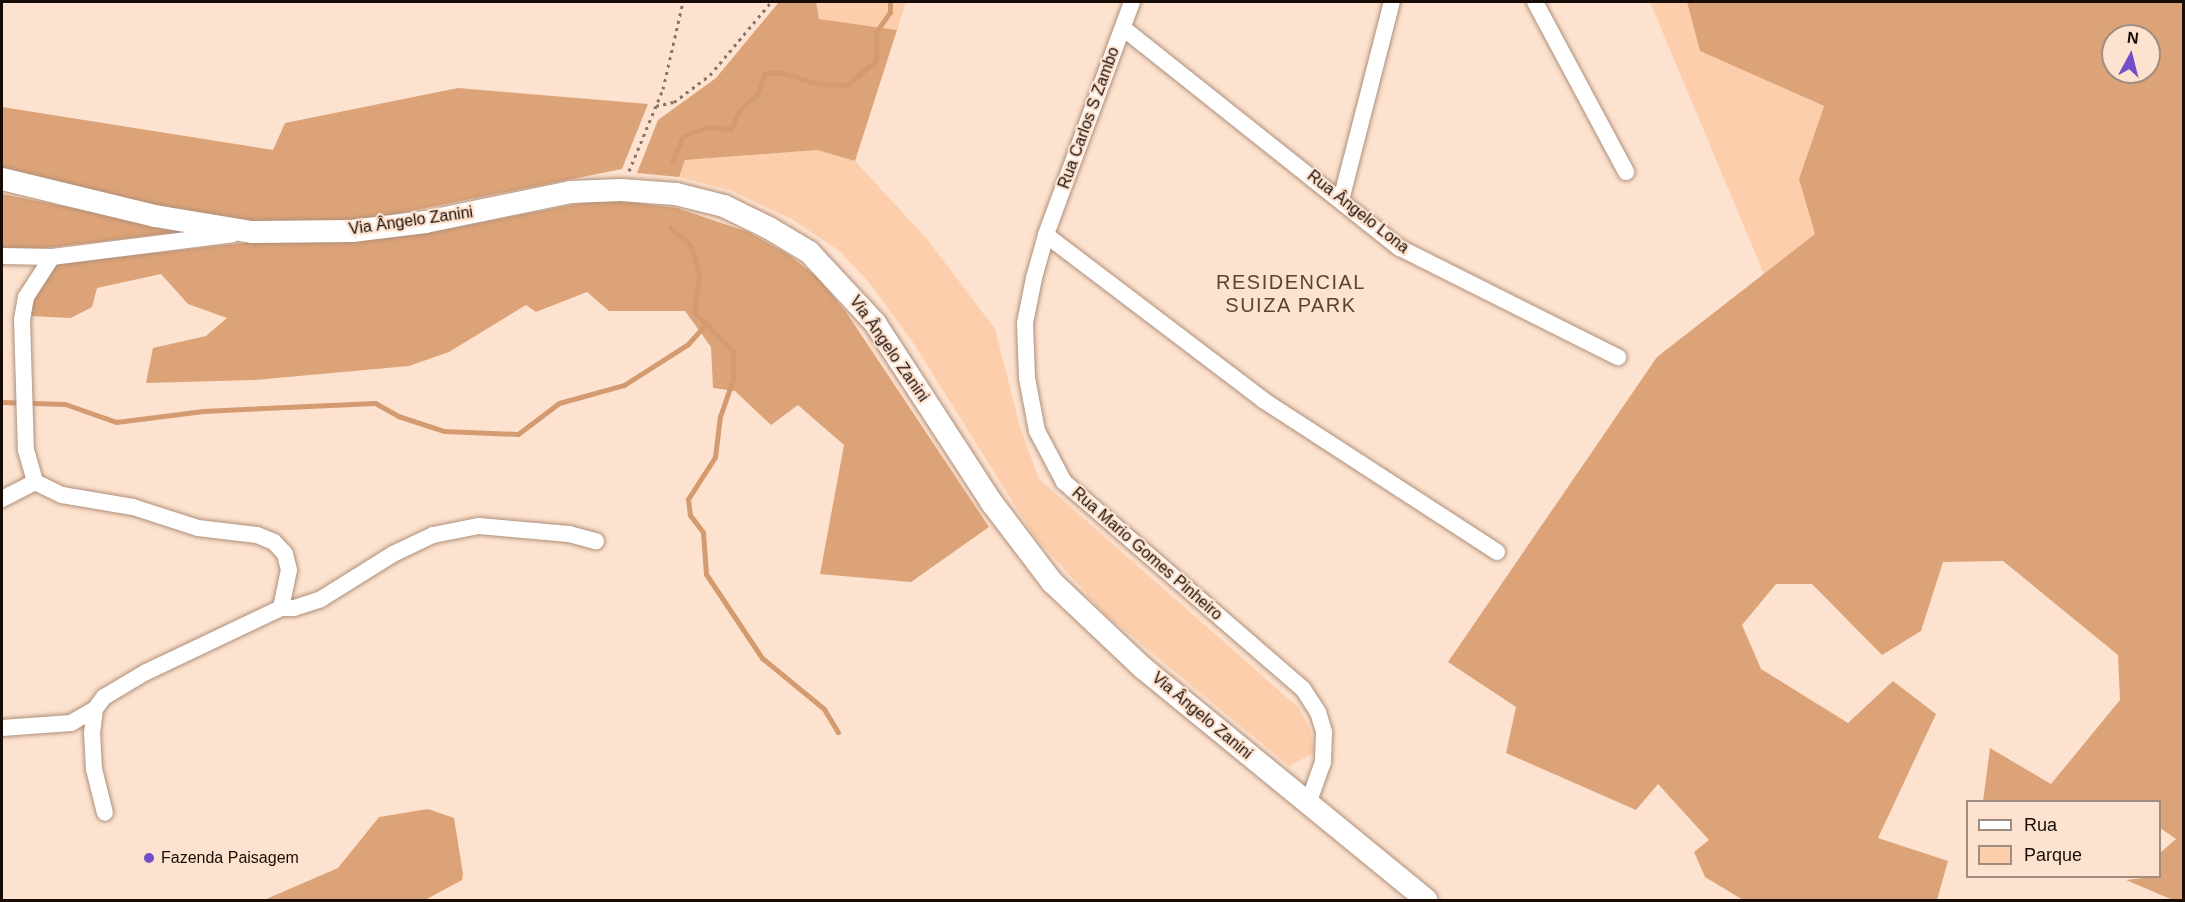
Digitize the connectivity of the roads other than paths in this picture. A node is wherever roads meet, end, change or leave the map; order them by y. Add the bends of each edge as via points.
1 (1132, 2) edge
2 (1392, 2) edge
3 (1535, 2) edge
4 (1123, 28) junction
5 (1626, 172) dead end
6 (2, 179) edge
7 (1341, 200) junction
8 (252, 232) junction
9 (1046, 235) junction
10 (2, 256) edge
11 (52, 257) junction
12 (1618, 357) dead end
13 (35, 482) junction
14 (2, 499) edge
15 (597, 542) dead end
16 (1497, 552) dead end
17 (281, 608) junction
18 (95, 709) junction
19 (2, 728) edge
20 (1308, 804) junction
21 (105, 813) dead end
22 (1426, 900) edge

1 - 4 street, Rua Carlos S Zambo
2 - 7 street
3 - 5 street
4 - 7 street, Rua Ângelo Lona
4 - 9 street, Rua Carlos S Zambo
6 - 8 street, Via Ângelo Zanini via 155,216
7 - 12 street, Rua Ângelo Lona via 1400,248
8 - 11 street
8 - 20 street, Via Ângelo Zanini via 373,229 571,192 621,189 676,194 724,206 809,252 875,323 992,503 1052,582 1143,668
9 - 16 street via 1263,400
9 - 20 street, Rua Mario Gomes Pinheiro via 1025,323 1027,378 1037,431 1064,482 1303,689 1318,712 1324,732 1323,762
10 - 11 street
11 - 13 street via 26,297 22,319 26,450
13 - 14 street
13 - 17 street via 62,495 133,507 198,528 257,535 274,542 285,554 289,570
15 - 17 street via 569,534 479,526 433,535 321,599
17 - 18 street via 146,672 104,697
18 - 19 street via 71,723
18 - 21 street via 94,769
20 - 22 street, Via Ângelo Zanini

